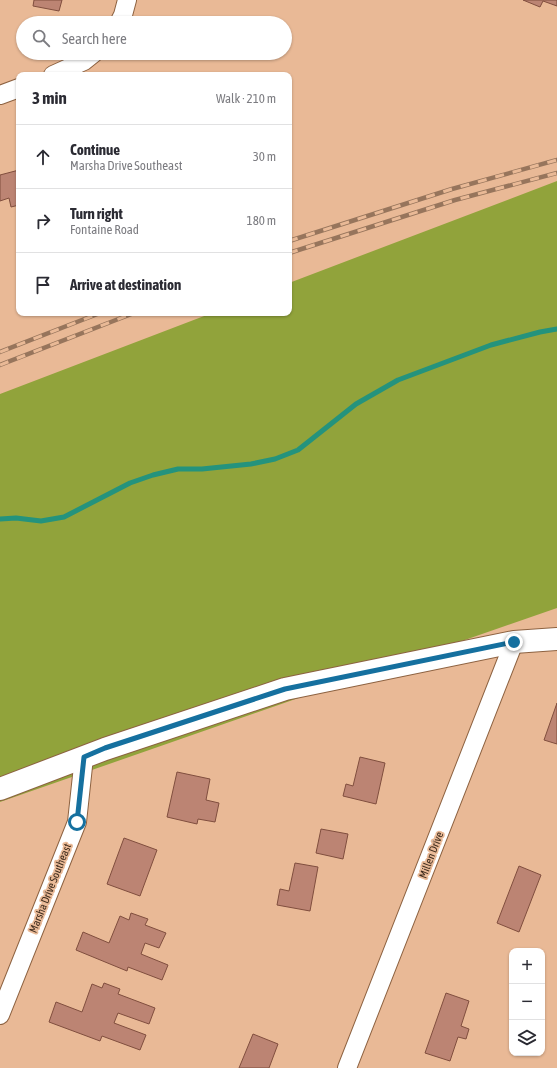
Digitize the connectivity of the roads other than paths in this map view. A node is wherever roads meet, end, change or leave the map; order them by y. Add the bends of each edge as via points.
1 (127, 0) edge
2 (122, 16) edge
3 (85, 60) edge
4 (60, 72) edge
5 (16, 89) edge
6 (0, 95) edge
7 (557, 639) edge
8 (514, 642) junction
9 (84, 757) junction
10 (0, 790) edge
11 (0, 1015) edge
12 (347, 1068) edge

1 - 2 street
3 - 4 street
5 - 6 street
7 - 8 main road
8 - 9 main road via 285,689
8 - 12 street, Millen Drive
9 - 10 main road
9 - 11 street, Marsha Drive Southeast via 77,822

